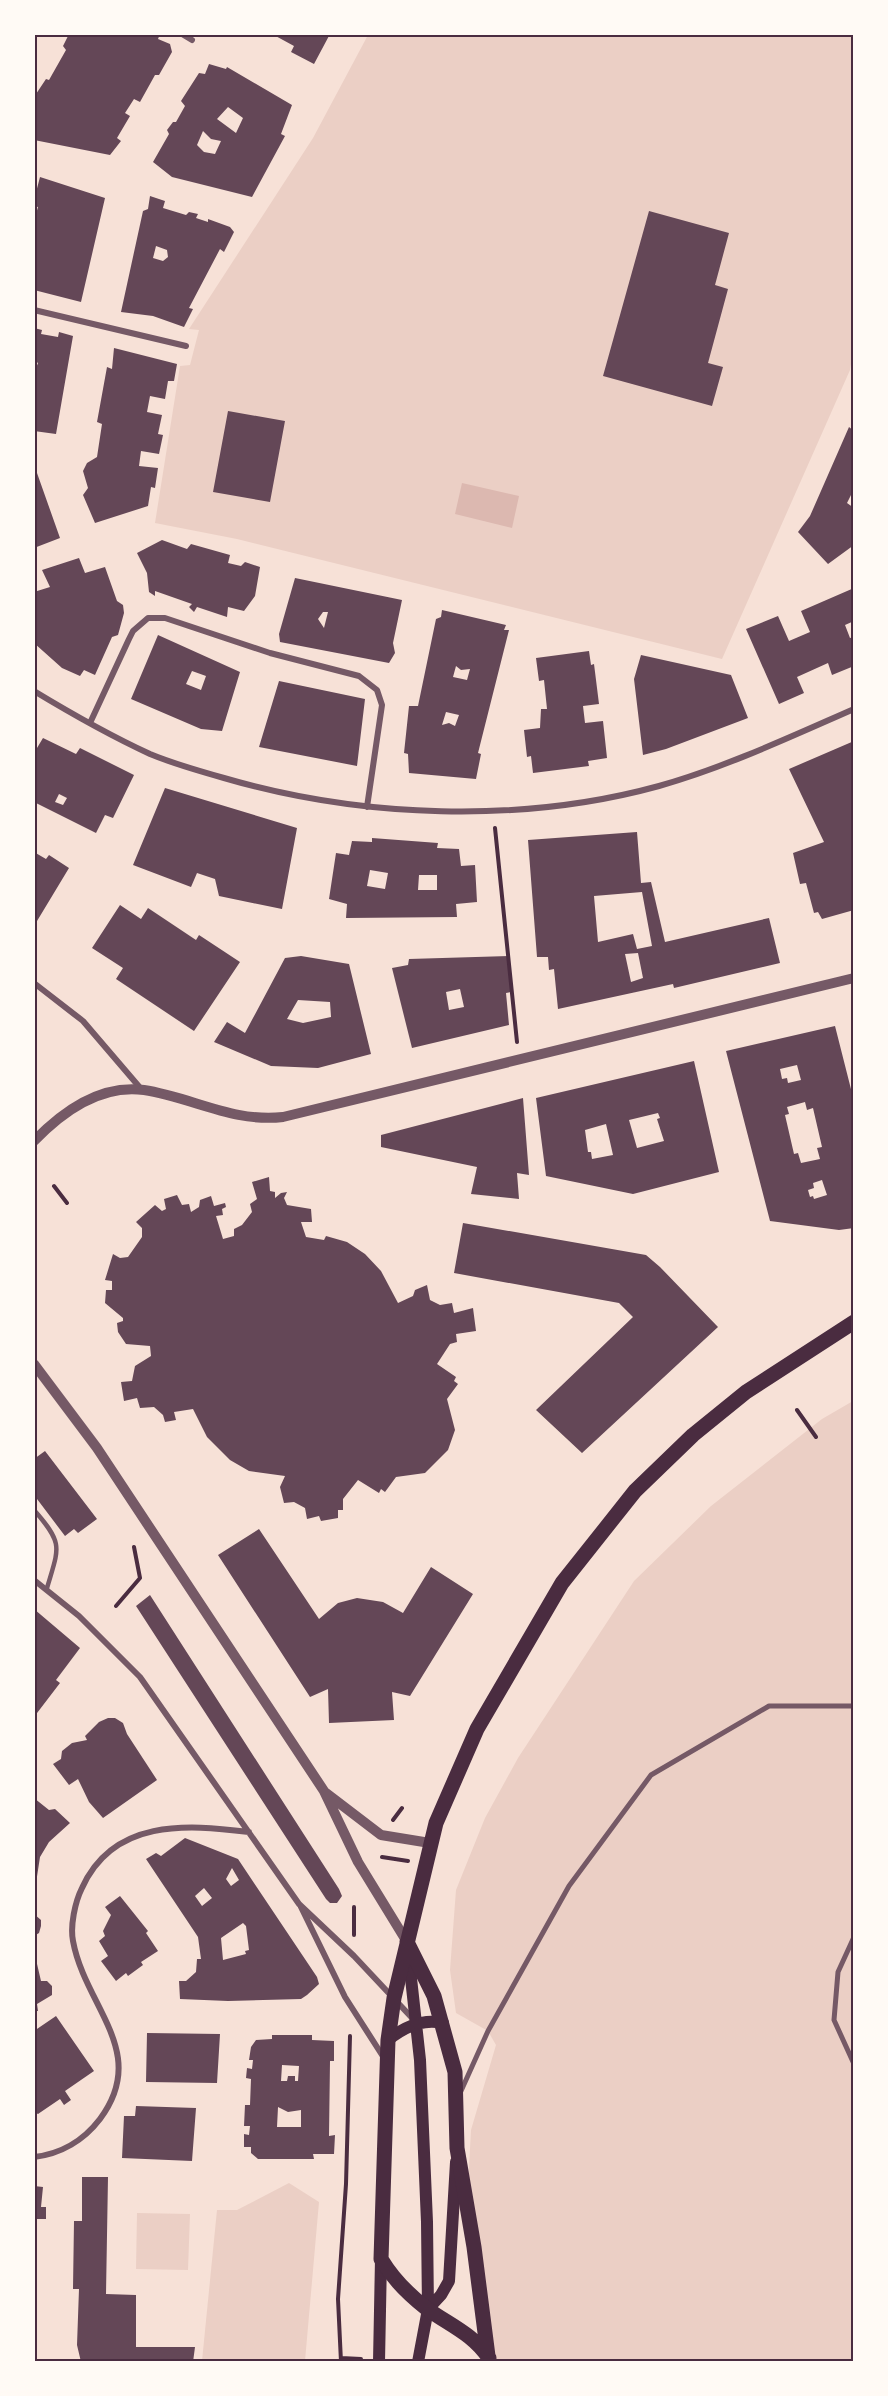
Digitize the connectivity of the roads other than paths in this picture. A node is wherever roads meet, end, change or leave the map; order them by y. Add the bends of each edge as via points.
1 (182, 34) edge
2 (192, 40) dead end
3 (34, 310) edge
4 (186, 346) dead end
5 (34, 691) edge
6 (854, 709) edge
7 (90, 723) junction
8 (367, 807) junction
9 (854, 978) edge
10 (34, 983) edge
11 (142, 1090) junction
12 (34, 1141) edge
13 (854, 1322) edge
14 (34, 1364) edge
15 (34, 1510) edge
16 (34, 1580) edge
17 (47, 1588) junction
18 (854, 1706) edge
19 (324, 1791) junction
20 (249, 1832) junction
21 (430, 1843) junction
22 (299, 1904) junction
23 (854, 1937) edge
24 (407, 1942) junction
25 (394, 1998) junction
26 (443, 2023) junction
27 (417, 2024) junction
28 (388, 2040) junction
29 (387, 2063) junction
30 (854, 2064) edge
31 (458, 2098) junction
32 (457, 2148) junction
33 (34, 2157) edge
34 (381, 2259) junction
35 (428, 2309) junction
36 (489, 2360) edge
37 (379, 2361) edge
38 (418, 2361) edge

1 - 2 street
3 - 4 street
5 - 7 street
6 - 8 street via 711,769 609,796 494,811
7 - 8 street via 152,754 208,774 268,790
7 - 8 street via 129,639 148,618 165,618 270,653 358,676 377,690 382,705
9 - 11 street via 272,1119 212,1109
10 - 11 street via 83,1021
11 - 12 street via 111,1092 85,1101
13 - 21 main road via 770,1375 719,1413 662,1464 610,1519 562,1583 488,1710 444,1802
14 - 19 street via 97,1448
15 - 17 lane via 55,1533 58,1551
16 - 17 street
17 - 20 street via 140,1677
18 - 31 street via 769,1706 651,1775 569,1886 488,2031
19 - 21 street via 381,1835
19 - 24 street via 362,1869
20 - 22 street
20 - 33 street via 208,1828 144,1833 112,1847 86,1878 78,1896 73,1938 78,1962 117,2046 118,2087 105,2112 78,2142
21 - 24 main road
22 - 25 street
22 - 29 street via 345,1996
23 - 30 street via 838,1972 834,2020
24 - 25 main road
24 - 26 main road
24 - 27 main road
25 - 27 street
25 - 28 main road
26 - 27 main road
26 - 31 main road
27 - 28 main road
27 - 35 main road via 425,2143
28 - 29 main road
29 - 34 main road
31 - 32 main road
32 - 35 main road via 449,2281
32 - 36 main road
34 - 35 main road via 395,2280
34 - 37 main road
35 - 36 main road via 473,2338
35 - 38 main road

